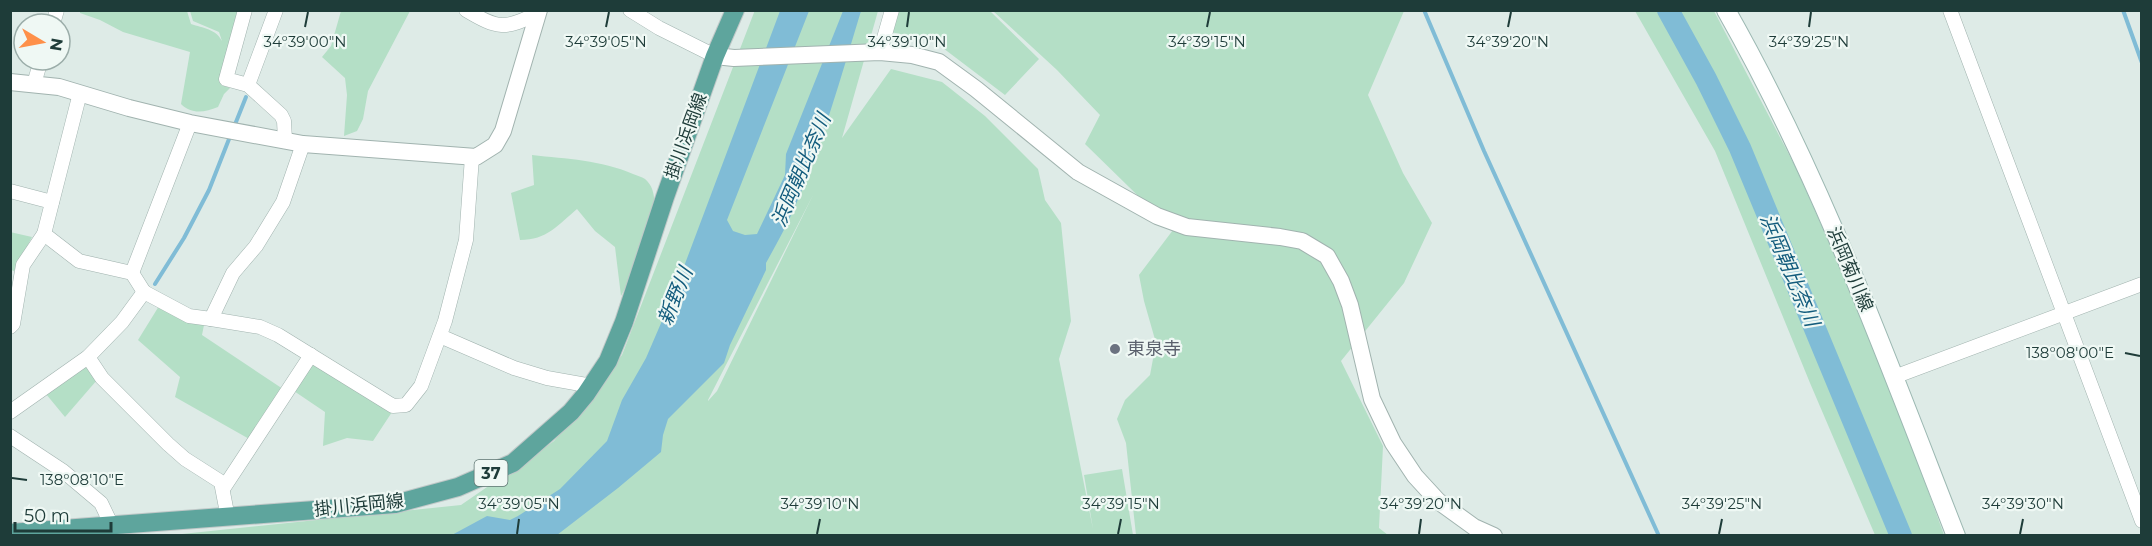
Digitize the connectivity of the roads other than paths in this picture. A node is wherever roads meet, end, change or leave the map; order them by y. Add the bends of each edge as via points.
1 (244, 10) edge
2 (276, 10) edge
3 (466, 10) edge
4 (630, 10) edge
5 (735, 10) edge
6 (892, 10) edge
7 (1726, 10) edge
8 (1950, 10) edge
9 (538, 12) edge
10 (875, 52) junction
11 (715, 56) junction
12 (38, 72) edge
13 (10, 82) edge
14 (34, 84) junction
15 (248, 85) junction
16 (80, 93) junction
17 (190, 123) junction
18 (285, 140) junction
19 (303, 144) junction
20 (472, 157) junction
21 (10, 191) edge
22 (52, 202) junction
23 (44, 234) junction
24 (132, 273) junction
25 (2142, 284) edge
26 (144, 292) junction
27 (2064, 312) junction
28 (211, 319) junction
29 (10, 327) edge
30 (440, 336) junction
31 (311, 355) junction
32 (88, 357) junction
33 (1894, 376) junction
34 (592, 386) junction
35 (10, 412) edge
36 (10, 436) edge
37 (223, 489) junction
38 (228, 518) junction
39 (2142, 521) edge
40 (112, 526) junction
41 (10, 533) edge
42 (1494, 536) edge
43 (1956, 536) edge

1 - 15 street via 226,79
2 - 15 street
3 - 9 street via 488,22 504,25 516,24
4 - 11 street
5 - 11 main road, 掛川浜岡線 / 37
6 - 10 street
7 - 33 main road, 浜岡菊川線 via 1788,126
8 - 27 street
9 - 20 street via 503,131 487,152
10 - 11 street
10 - 42 street via 939,62 1078,172 1157,216 1187,227 1302,242 1327,256 1350,305 1372,399 1393,443 1438,501
11 - 34 main road, 掛川浜岡線 / 37 via 624,322 608,361
12 - 14 street
13 - 14 street
14 - 16 street
15 - 18 street via 281,115 285,121
16 - 17 street
16 - 22 street
17 - 18 street
17 - 24 street
18 - 19 street
19 - 20 street
19 - 28 street via 283,202 256,246 233,273
20 - 30 street via 466,240
21 - 22 street
22 - 23 street
23 - 24 street via 79,261
23 - 29 street via 24,265
24 - 26 street
25 - 27 street
26 - 28 street via 189,316
26 - 32 street
27 - 33 street
27 - 39 street
28 - 31 street via 260,327
30 - 31 street via 421,386 406,405 393,406
30 - 34 street via 514,368
31 - 37 street
32 - 35 street
32 - 37 street via 102,378 168,444 221,482
33 - 43 main road, 浜岡菊川線
34 - 38 main road, 掛川浜岡線 / 37 via 559,424 513,463 458,487 395,504
36 - 40 street via 102,503
37 - 38 street
38 - 40 main road, 掛川浜岡線 / 37
40 - 41 main road, 掛川浜岡線 / 37

